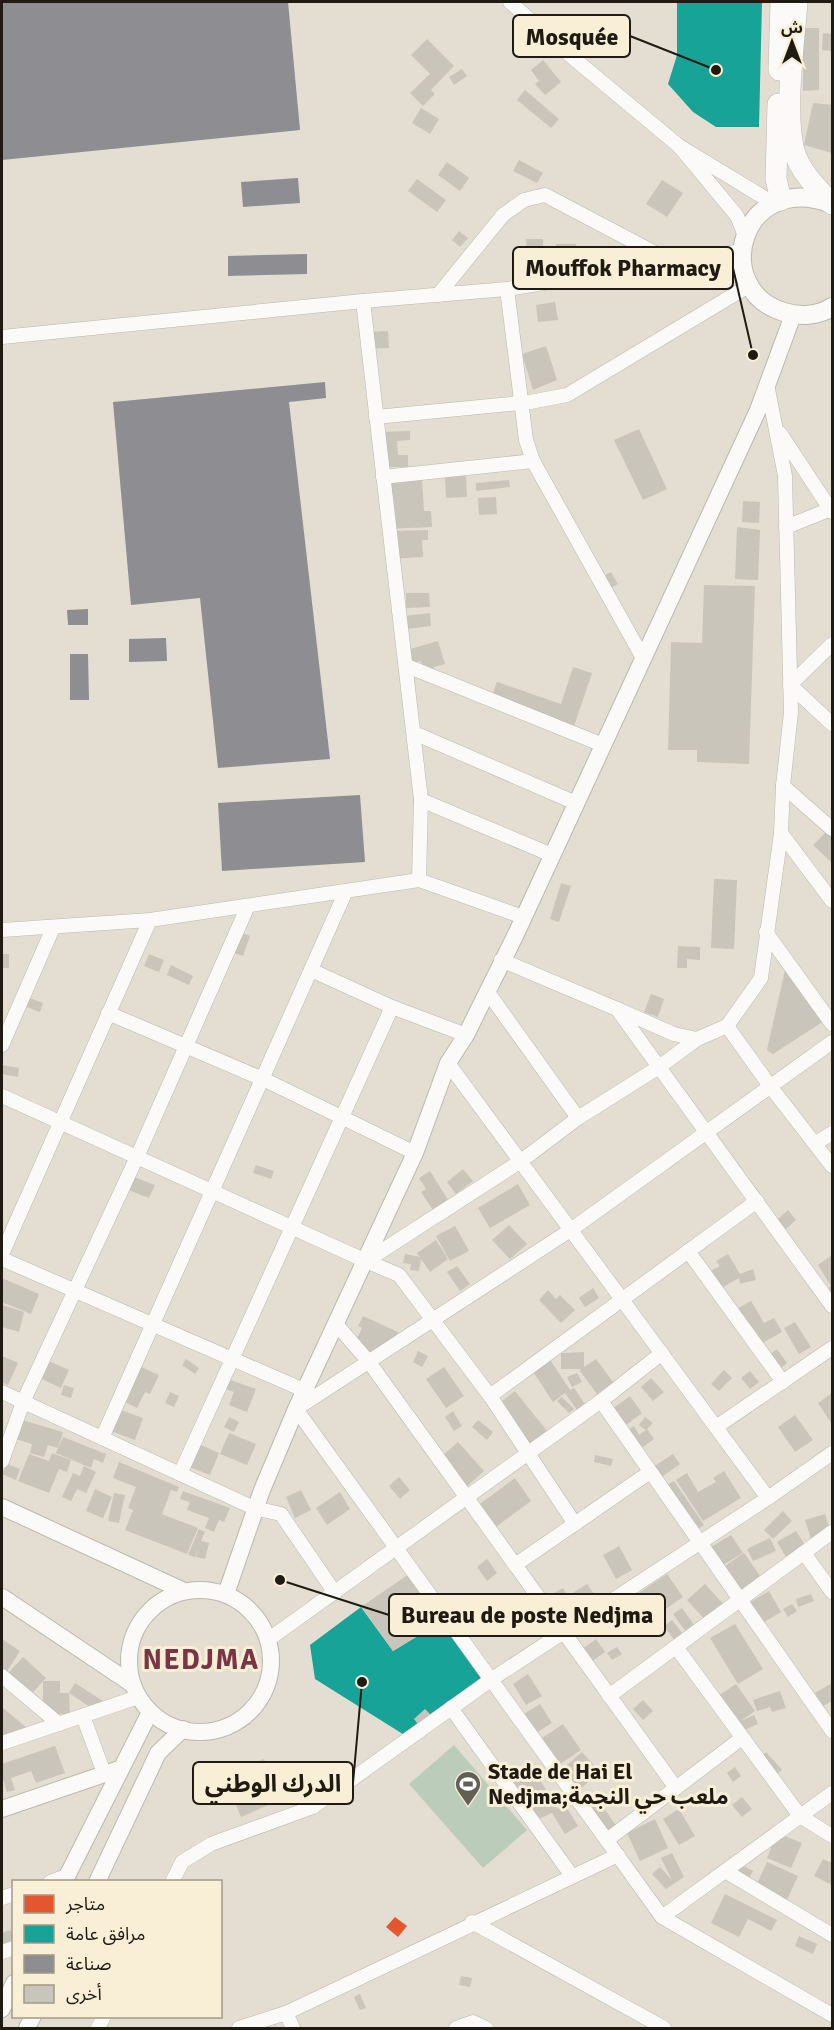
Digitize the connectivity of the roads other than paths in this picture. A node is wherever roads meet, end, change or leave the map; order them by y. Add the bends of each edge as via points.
1 (510, 2) edge
2 (781, 2) edge
3 (796, 2) edge
4 (679, 146) junction
5 (777, 202) junction
6 (832, 204) edge
7 (744, 243) junction
8 (672, 262) junction
9 (750, 285) junction
10 (507, 289) junction
11 (438, 295) junction
12 (363, 300) junction
13 (832, 307) edge
14 (793, 315) junction
15 (2, 337) edge
16 (767, 384) junction
17 (520, 403) junction
18 (376, 417) junction
19 (777, 428) junction
20 (533, 461) junction
21 (383, 477) junction
22 (832, 510) edge
23 (786, 527) junction
24 (832, 644) edge
25 (643, 658) junction
26 (407, 666) junction
27 (790, 685) junction
28 (832, 724) edge
29 (414, 733) junction
30 (603, 745) junction
31 (783, 786) junction
32 (421, 800) junction
33 (576, 803) junction
34 (832, 829) edge
35 (781, 833) junction
36 (552, 855) junction
37 (419, 880) junction
38 (346, 891) junction
39 (832, 901) edge
40 (248, 908) junction
41 (2, 915) edge
42 (523, 918) junction
43 (150, 920) junction
44 (53, 928) junction
45 (2, 930) edge
46 (766, 932) junction
47 (501, 960) junction
48 (311, 970) junction
49 (487, 991) junction
50 (392, 1007) junction
51 (617, 1009) junction
52 (108, 1013) junction
53 (832, 1024) edge
54 (727, 1026) junction
55 (465, 1035) junction
56 (697, 1040) junction
57 (832, 1042) edge
58 (2, 1045) edge
59 (186, 1046) junction
60 (448, 1063) junction
61 (659, 1067) junction
62 (262, 1079) junction
63 (770, 1086) junction
64 (2, 1096) edge
65 (343, 1116) junction
66 (578, 1118) junction
67 (59, 1122) junction
68 (708, 1133) junction
69 (832, 1133) edge
70 (816, 1143) junction
71 (415, 1153) junction
72 (137, 1157) junction
73 (521, 1161) junction
74 (832, 1166) edge
75 (213, 1191) junction
76 (757, 1201) junction
77 (292, 1227) junction
78 (572, 1229) junction
79 (688, 1251) junction
80 (2, 1254) edge
81 (2, 1259) edge
82 (366, 1260) junction
83 (75, 1291) junction
84 (623, 1299) junction
85 (832, 1306) edge
86 (433, 1320) junction
87 (336, 1324) junction
88 (152, 1325) junction
89 (832, 1348) edge
90 (662, 1353) junction
91 (230, 1359) junction
92 (369, 1362) junction
93 (783, 1382) junction
94 (306, 1391) junction
95 (2, 1392) edge
96 (490, 1396) junction
97 (601, 1401) junction
98 (23, 1402) junction
99 (296, 1409) junction
100 (716, 1427) junction
101 (102, 1438) junction
102 (528, 1453) junction
103 (832, 1453) edge
104 (2, 1461) edge
105 (650, 1472) junction
106 (180, 1474) junction
107 (466, 1498) junction
108 (768, 1498) junction
109 (2, 1507) edge
110 (254, 1508) junction
111 (575, 1524) junction
112 (832, 1532) edge
113 (700, 1543) junction
114 (397, 1549) junction
115 (804, 1553) junction
116 (515, 1566) junction
117 (184, 1590) junction
118 (832, 1592) edge
119 (335, 1593) junction
120 (226, 1594) junction
121 (2, 1597) edge
122 (742, 1599) junction
123 (563, 1633) junction
124 (269, 1639) junction
125 (676, 1647) junction
126 (2, 1676) edge
127 (492, 1679) junction
128 (135, 1691) junction
129 (609, 1696) junction
130 (452, 1708) junction
131 (150, 1712) junction
132 (83, 1716) junction
133 (58, 1724) junction
134 (183, 1730) junction
135 (832, 1731) edge
136 (742, 1737) junction
137 (2, 1743) edge
138 (112, 1771) junction
139 (676, 1788) junction
140 (832, 1793) edge
141 (2, 1809) edge
142 (800, 1816) junction
143 (832, 1836) edge
144 (607, 1840) junction
145 (618, 1855) junction
146 (725, 1871) junction
147 (572, 1876) junction
148 (65, 1879) edge
149 (97, 1880) edge
150 (173, 1880) edge
151 (662, 1917) junction
152 (472, 1922) junction
153 (832, 1935) edge
154 (12, 1987) edge
155 (2, 2009) edge
156 (285, 2013) junction
157 (832, 2015) edge
158 (471, 2025) edge
159 (239, 2028) edge
160 (293, 2028) edge
161 (456, 2028) edge
162 (486, 2028) edge
163 (664, 2028) edge

1 - 4 street
2 - 5 highway
3 - 6 highway via 791,119 794,152 809,179
4 - 5 street
4 - 7 street via 736,216
5 - 6 main road via 792,196 813,197
5 - 7 main road via 757,216
7 - 8 street
7 - 9 main road via 743,269
8 - 10 street
8 - 11 street via 545,195 524,200 503,215
9 - 14 main road via 776,310
9 - 17 street via 567,395
10 - 11 street
10 - 17 street
11 - 12 street
12 - 15 street
12 - 18 street
13 - 14 main road via 810,315
14 - 16 street
16 - 19 street
16 - 25 street
17 - 18 street
17 - 20 street via 525,440
18 - 21 street
19 - 22 street
19 - 23 street via 785,476
20 - 21 street
20 - 25 street
21 - 26 street
22 - 23 street
23 - 27 street
24 - 27 street
25 - 30 street
26 - 29 street
26 - 30 street
27 - 28 street
27 - 31 street
29 - 32 street
29 - 33 street
30 - 33 street
31 - 34 street
31 - 35 street
32 - 36 street
32 - 37 street
33 - 36 street
35 - 39 street
35 - 46 street
36 - 42 street
37 - 38 street
37 - 42 street
38 - 40 street
38 - 48 street
40 - 43 street
40 - 59 street
41 - 45 street
42 - 47 street
43 - 44 street
43 - 52 street
44 - 45 street
44 - 58 street
46 - 53 street
46 - 54 street via 761,978
47 - 49 street
47 - 51 street
48 - 50 street
48 - 62 street
49 - 55 street
49 - 66 street
50 - 55 street
50 - 65 street
51 - 56 street
51 - 61 street
52 - 59 street
52 - 67 street
54 - 56 street
54 - 63 street
55 - 60 street
56 - 61 street
57 - 63 street
59 - 62 street
59 - 72 street
60 - 71 street
60 - 73 street
61 - 66 street
61 - 68 street
62 - 65 street
62 - 75 street
63 - 68 street
63 - 70 street
64 - 67 street
65 - 71 street
65 - 77 street
66 - 73 street
67 - 72 street
67 - 80 street
68 - 76 street
68 - 78 street
69 - 70 street
70 - 74 street
71 - 82 street
72 - 75 street
72 - 83 street
73 - 78 street
73 - 82 street
75 - 77 street
75 - 88 street
76 - 79 street
76 - 85 street
77 - 82 street
77 - 91 street
78 - 84 street
78 - 86 street
79 - 84 street
79 - 93 street
81 - 83 street
82 - 86 street via 399,1275
82 - 87 street
83 - 88 street
83 - 98 street
84 - 90 street
84 - 96 street
86 - 92 street
86 - 96 street
87 - 92 street
87 - 94 street
88 - 91 street
88 - 101 street
89 - 93 street
90 - 97 street
90 - 100 street
91 - 94 street
91 - 106 street
92 - 99 street
92 - 107 street
93 - 100 street
94 - 99 street
95 - 98 street
96 - 102 street
97 - 102 street
97 - 105 street
98 - 101 street
98 - 104 street
99 - 110 street
99 - 114 street
100 - 108 street
101 - 106 street
102 - 107 street
102 - 111 street
103 - 108 street
105 - 111 street
105 - 113 street
106 - 110 street
107 - 114 street
107 - 116 street
108 - 113 street
109 - 117 street
110 - 119 street via 281,1514
110 - 120 street
111 - 116 street
112 - 115 street
113 - 122 street
113 - 123 street
114 - 119 street
114 - 127 street
115 - 118 street
115 - 122 street
116 - 123 street
117 - 120 street
117 - 128 street via 146,1613 133,1633 128,1656
119 - 124 street
120 - 124 street via 244,1604
121 - 128 street
122 - 125 street
122 - 135 street
123 - 127 street
123 - 129 street
124 - 134 street via 271,1670 255,1707 237,1722 214,1731
125 - 129 street
125 - 136 street
126 - 133 street
127 - 130 street
127 - 144 street
128 - 131 street
128 - 132 street
129 - 139 street
130 - 147 street
130 - 150 street via 313,1807 211,1844 182,1862
131 - 134 street via 167,1725
131 - 138 street
132 - 133 street
132 - 138 street
133 - 137 street
134 - 149 street via 158,1753
136 - 139 street
136 - 142 street
138 - 141 street
138 - 148 street
139 - 144 street
140 - 142 street
142 - 143 street
142 - 146 street
144 - 145 street
145 - 147 street
145 - 151 street
146 - 151 street
146 - 153 street
147 - 152 street
151 - 157 street
152 - 156 street
152 - 163 street
154 - 155 street
156 - 159 street
156 - 160 street
158 - 161 street
158 - 162 street

